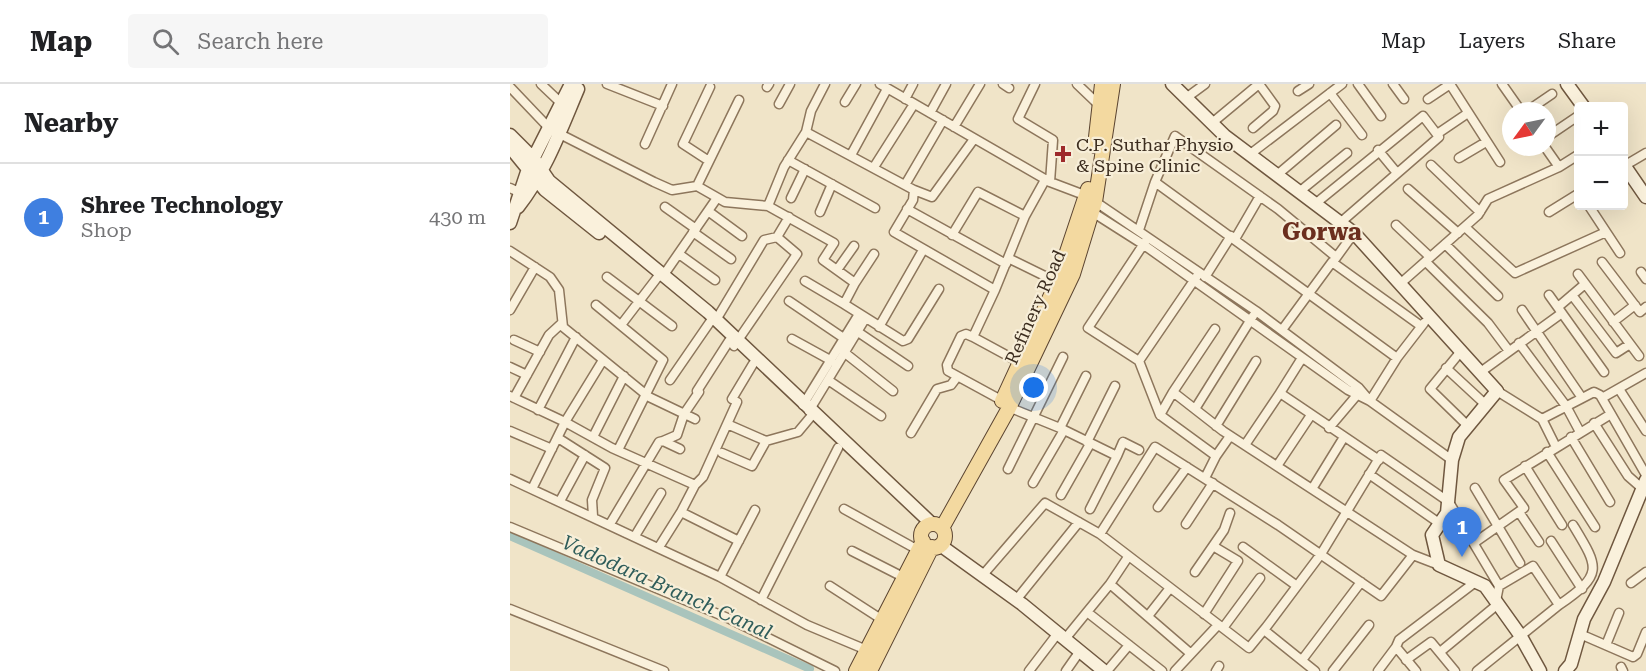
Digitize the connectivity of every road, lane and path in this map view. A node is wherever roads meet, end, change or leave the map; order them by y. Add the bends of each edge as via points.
1 (541, 84) edge
2 (572, 84) edge
3 (580, 84) edge
4 (607, 84) edge
5 (672, 84) edge
6 (790, 84) edge
7 (825, 84) edge
8 (856, 84) edge
9 (913, 84) edge
10 (946, 84) edge
11 (980, 84) edge
12 (1035, 84) edge
13 (1077, 84) edge
14 (1102, 84) edge
15 (1113, 84) edge
16 (1172, 84) edge
17 (1205, 84) edge
18 (1309, 84) edge
19 (1358, 84) edge
20 (1392, 84) edge
21 (1450, 84) edge
22 (1567, 84) edge
23 (1506, 85) edge
24 (883, 86) edge
25 (510, 87) edge
26 (710, 87) dead end
27 (1336, 87) edge
28 (1298, 91) dead end
29 (1552, 94) dead end
30 (1186, 98) junction
31 (905, 99) junction
32 (1404, 99) dead end
33 (1428, 99) dead end
34 (739, 100) dead end
35 (845, 102) dead end
36 (1516, 102) edge
37 (1540, 102) edge
38 (1580, 102) edge
39 (779, 104) dead end
40 (914, 104) junction
41 (562, 105) junction
42 (663, 106) junction
43 (1105, 108) junction
44 (930, 113) junction
45 (1468, 113) junction
46 (1381, 116) dead end
47 (1574, 119) edge
48 (943, 120) junction
49 (1212, 123) junction
50 (1336, 125) dead end
51 (954, 127) junction
52 (1253, 128) dead end
53 (554, 131) junction
54 (1556, 131) edge
55 (806, 132) junction
56 (1440, 132) dead end
57 (510, 135) edge
58 (1362, 135) dead end
59 (974, 139) junction
60 (1486, 142) junction
61 (645, 144) dead end
62 (510, 147) edge
63 (1378, 150) junction
64 (1347, 153) dead end
65 (1646, 153) edge
66 (851, 155) junction
67 (1250, 155) junction
68 (1551, 156) edge
69 (1576, 156) edge
70 (1459, 158) dead end
71 (788, 160) junction
72 (709, 161) junction
73 (1500, 162) dead end
74 (1628, 164) edge
75 (1431, 165) dead end
76 (874, 167) junction
77 (1559, 167) junction
78 (534, 169) junction
79 (805, 169) junction
80 (1628, 171) edge
81 (1396, 173) junction
82 (1277, 175) junction
83 (1048, 181) junction
84 (1155, 182) junction
85 (832, 184) junction
86 (905, 185) junction
87 (697, 186) junction
88 (1408, 189) dead end
89 (514, 190) edge
90 (914, 190) junction
91 (1299, 192) junction
92 (1260, 196) junction
93 (1574, 196) edge
94 (1646, 196) edge
95 (717, 198) junction
96 (791, 198) dead end
97 (1090, 204) junction
98 (1315, 204) junction
99 (768, 206) junction
100 (665, 207) dead end
101 (875, 207) dead end
102 (907, 209) junction
103 (515, 210) junction
104 (1592, 210) edge
105 (708, 211) junction
106 (820, 212) dead end
107 (1480, 212) junction
108 (1549, 212) dead end
109 (1025, 216) junction
110 (789, 217) junction
111 (1340, 222) junction
112 (510, 223) edge
113 (1396, 225) dead end
114 (1139, 230) junction
115 (1461, 230) junction
116 (695, 231) junction
117 (1606, 232) junction
118 (1354, 233) junction
119 (952, 235) junction
120 (742, 236) dead end
121 (1148, 236) junction
122 (777, 237) junction
123 (1233, 238) junction
124 (1445, 244) junction
125 (1144, 245) junction
126 (854, 246) dead end
127 (923, 250) junction
128 (510, 251) edge
129 (679, 254) junction
130 (874, 254) dead end
131 (1620, 254) dead end
132 (731, 259) dead end
133 (1428, 259) junction
134 (1334, 260) junction
135 (1007, 261) junction
136 (1602, 262) dead end
137 (535, 267) junction
138 (837, 270) junction
139 (1578, 274) dead end
140 (607, 276) dead end
141 (660, 276) junction
142 (1199, 277) junction
143 (716, 280) dead end
144 (805, 281) dead end
145 (1057, 282) junction
146 (855, 283) junction
147 (1401, 283) junction
148 (1586, 284) junction
149 (939, 289) dead end
150 (995, 290) junction
151 (1308, 294) junction
152 (1549, 295) dead end
153 (1572, 295) junction
154 (1498, 296) dead end
155 (789, 301) dead end
156 (639, 302) junction
157 (844, 304) junction
158 (596, 305) dead end
159 (1640, 308) edge
160 (510, 310) edge
161 (1522, 310) dead end
162 (1560, 310) junction
163 (1256, 311) junction
164 (862, 316) junction
165 (1431, 316) junction
166 (1251, 320) junction
167 (713, 321) junction
168 (1646, 321) edge
169 (1613, 322) junction
170 (562, 323) junction
171 (621, 325) junction
172 (672, 326) dead end
173 (1421, 326) junction
174 (879, 327) junction
175 (1215, 329) dead end
176 (1282, 330) junction
177 (1536, 330) junction
178 (858, 332) junction
179 (576, 337) junction
180 (972, 337) junction
181 (792, 339) dead end
182 (845, 339) junction
183 (514, 340) dead end
184 (734, 343) junction
185 (1519, 343) junction
186 (1630, 344) junction
187 (1462, 350) junction
188 (1509, 351) junction
189 (540, 352) junction
190 (844, 353) junction
191 (1639, 356) dead end
192 (1063, 357) dead end
193 (1302, 358) junction
194 (1397, 358) junction
195 (603, 360) junction
196 (832, 361) junction
197 (1138, 361) junction
198 (1256, 361) dead end
199 (1019, 362) junction
200 (753, 364) junction
201 (908, 366) dead end
202 (510, 367) edge
203 (1446, 368) junction
204 (1482, 371) junction
205 (1604, 372) dead end
206 (1646, 373) edge
207 (527, 375) junction
208 (624, 376) junction
209 (957, 376) junction
210 (1086, 376) dead end
211 (670, 380) dead end
212 (828, 380) junction
213 (1115, 386) dead end
214 (1619, 389) junction
215 (894, 391) dead end
216 (1497, 391) junction
217 (1173, 392) junction
218 (645, 393) junction
219 (1280, 393) junction
220 (1358, 395) junction
221 (512, 397) edge
222 (1582, 398) junction
223 (1602, 399) junction
224 (1370, 401) junction
225 (1004, 404) junction
226 (1486, 405) junction
227 (1566, 406) junction
228 (1195, 409) junction
229 (538, 410) junction
230 (808, 412) junction
231 (684, 414) junction
232 (1611, 414) junction
233 (1160, 415) junction
234 (1311, 415) junction
235 (881, 416) dead end
236 (1032, 417) junction
237 (695, 419) dead end
238 (1542, 419) junction
239 (565, 422) junction
240 (1594, 423) junction
241 (727, 424) junction
242 (1216, 426) junction
243 (1468, 426) junction
244 (1329, 428) junction
245 (1062, 429) junction
246 (510, 431) edge
247 (1646, 431) edge
248 (1580, 432) junction
249 (911, 433) dead end
250 (1230, 436) junction
251 (593, 437) junction
252 (1344, 437) junction
253 (1571, 437) junction
254 (558, 438) junction
255 (663, 441) junction
256 (766, 441) junction
257 (1089, 443) junction
258 (1245, 445) junction
259 (1556, 447) junction
260 (838, 448) junction
261 (552, 449) junction
262 (680, 449) dead end
263 (618, 450) junction
264 (1139, 450) dead end
265 (1547, 452) junction
266 (722, 453) dead end
267 (585, 455) junction
268 (1117, 456) junction
269 (1216, 456) junction
270 (1378, 460) junction
271 (1452, 460) junction
272 (647, 462) junction
273 (1276, 466) junction
274 (1525, 466) junction
275 (1187, 467) junction
276 (1008, 469) dead end
277 (1369, 474) junction
278 (1205, 478) junction
279 (510, 479) edge
280 (1034, 483) dead end
281 (1214, 483) junction
282 (1645, 484) edge
283 (695, 485) junction
284 (1475, 488) dead end
285 (532, 489) junction
286 (1312, 489) junction
287 (661, 493) dead end
288 (1061, 495) dead end
289 (560, 501) junction
290 (1449, 502) junction
291 (1610, 502) dead end
292 (1158, 507) dead end
293 (844, 509) dead end
294 (1090, 509) dead end
295 (755, 510) dead end
296 (1345, 511) junction
297 (681, 512) junction
298 (1519, 512) junction
299 (1230, 513) dead end
300 (593, 516) junction
301 (1079, 522) junction
302 (1439, 523) junction
303 (610, 524) junction
304 (1186, 524) dead end
305 (1562, 525) dead end
306 (1573, 525) dead end
307 (510, 527) edge
308 (1497, 527) junction
309 (1595, 527) dead end
310 (1100, 534) junction
311 (634, 536) junction
312 (931, 536) junction
313 (738, 541) junction
314 (1551, 541) dead end
315 (1539, 542) dead end
316 (1474, 543) junction
317 (1213, 546) junction
318 (1243, 547) dead end
319 (659, 548) junction
320 (852, 551) dead end
321 (1321, 554) junction
322 (1413, 555) junction
323 (1128, 557) junction
324 (1520, 563) dead end
325 (1438, 565) junction
326 (1195, 572) dead end
327 (1646, 573) edge
328 (982, 576) junction
329 (720, 577) junction
330 (903, 577) junction
331 (1260, 578) dead end
332 (1361, 582) junction
333 (1474, 583) junction
334 (1630, 583) dead end
335 (1110, 584) junction
336 (830, 586) dead end
337 (1297, 586) junction
338 (1499, 586) junction
339 (1170, 588) junction
340 (1582, 589) junction
341 (761, 600) junction
342 (1016, 600) junction
343 (1497, 603) junction
344 (1559, 605) junction
345 (510, 609) edge
346 (1087, 612) junction
347 (1620, 613) dead end
348 (1204, 614) junction
349 (1148, 616) junction
350 (881, 619) junction
351 (1369, 625) dead end
352 (1221, 626) junction
353 (1268, 626) junction
354 (1646, 632) edge
355 (1580, 634) junction
356 (1520, 635) junction
357 (1061, 636) junction
358 (1129, 645) junction
359 (1606, 645) junction
360 (1396, 646) junction
361 (1639, 649) junction
362 (1080, 651) junction
363 (872, 652) junction
364 (1440, 652) junction
365 (1190, 653) junction
366 (1646, 657) edge
367 (1302, 660) junction
368 (1406, 660) junction
369 (1488, 667) edge
370 (664, 671) edge
371 (835, 671) edge
372 (856, 671) edge
373 (870, 671) edge
374 (1029, 671) edge
375 (1066, 671) edge
376 (1105, 671) edge
377 (1162, 671) edge
378 (1175, 671) edge
379 (1315, 671) edge
380 (1332, 671) edge
381 (1378, 671) edge
382 (1416, 671) edge
383 (1455, 671) edge
384 (1477, 671) edge
385 (1540, 671) edge
386 (1565, 671) edge

1 - 41 street
2 - 41 street
3 - 53 street
4 - 42 street
5 - 42 street
6 - 39 street
7 - 55 street
8 - 35 street
9 - 31 street
10 - 44 street
11 - 51 street
12 - 83 street via 1018,120 1053,140
13 - 43 street
14 - 43 main road, Refinery Road
15 - 43 main road, Refinery Road
16 - 30 street
17 - 30 street
18 - 28 street
19 - 46 street
20 - 32 street
21 - 33 street
21 - 45 street
22 - 38 street
23 - 36 street
24 - 31 street
24 - 66 street
25 - 53 street
26 - 72 street via 683,144
27 - 58 street
27 - 67 street
29 - 37 street
30 - 49 street
31 - 40 street
34 - 72 street
40 - 44 street
40 - 76 street
41 - 53 street
42 - 61 street
43 - 97 main road, Refinery Road
44 - 48 street
45 - 56 street
45 - 60 street
47 - 54 street
48 - 51 street
48 - 86 street
49 - 52 street via 1259,84 1275,106
49 - 67 street
50 - 82 street
51 - 59 street
53 - 78 street
53 - 87 street via 672,190
55 - 66 street
55 - 71 street
57 - 78 street
59 - 83 street
59 - 90 street via 932,197
60 - 70 street
60 - 73 street
62 - 78 street
63 - 81 street
63 - 81 street via 1423,116 1439,137
63 - 98 street
64 - 91 street
65 - 74 street
66 - 76 street
67 - 82 street
68 - 77 street
69 - 77 street
71 - 79 street
71 - 99 street
72 - 87 street
75 - 107 street
76 - 86 street
77 - 107 street via 1488,199
78 - 89 street
78 - 103 street
78 - 141 street
79 - 85 street
79 - 96 street
80 - 94 street
81 - 111 street
82 - 91 street
83 - 97 street
83 - 109 street
84 - 92 street via 1175,136
84 - 114 street
84 - 123 street
85 - 101 street
85 - 106 street
86 - 90 street
87 - 95 street
88 - 115 street
89 - 103 street
90 - 102 street
91 - 98 street
92 - 123 street
92 - 134 street
93 - 108 street
95 - 99 street
95 - 105 street
97 - 114 street
97 - 125 street
97 - 145 main road, Refinery Road
97 - 225 main road, Refinery Road via 1070,282
98 - 111 street
99 - 110 street
100 - 116 street
102 - 119 street
102 - 127 street via 894,232
103 - 112 street
104 - 117 street
105 - 116 street
105 - 120 street
107 - 115 street
109 - 119 street via 978,192
109 - 135 street
110 - 122 street
110 - 138 street via 834,243 823,260
111 - 118 street
113 - 133 street
114 - 121 street
115 - 117 street via 1515,273
115 - 124 street
116 - 129 street
116 - 132 street
117 - 131 street
118 - 134 street
118 - 147 street
119 - 135 street
121 - 125 street
121 - 142 street
122 - 167 street via 764,240
122 - 184 street via 797,254
123 - 142 street
123 - 151 street
124 - 133 street
124 - 154 street
125 - 142 street
125 - 197 street via 1088,328
126 - 138 street
127 - 150 street
127 - 174 street
128 - 137 street
129 - 141 street
129 - 143 street
130 - 146 street
133 - 147 street
133 - 188 street
134 - 151 street
134 - 173 street
135 - 145 street
135 - 150 street
136 - 159 street
137 - 160 street
137 - 170 street via 550,277 559,290
138 - 146 street
139 - 148 street
140 - 156 street
141 - 156 street
141 - 167 street
142 - 163 street
142 - 166 street
142 - 197 street
144 - 157 street
145 - 199 main road, Refinery Road
146 - 157 street
147 - 165 street
148 - 153 street
148 - 169 street
149 - 174 street via 908,339
150 - 180 street
151 - 176 street
151 - 194 street
152 - 162 street
153 - 162 street
153 - 186 street via 1616,353
155 - 182 street
156 - 171 street
156 - 172 street
157 - 164 street
158 - 171 street
159 - 168 street
159 - 169 street
161 - 177 street
162 - 177 street
162 - 205 street
163 - 166 street
163 - 176 street
164 - 174 street
164 - 178 street
164 - 182 street
165 - 173 street
165 - 187 street
166 - 193 street
166 - 228 street
167 - 184 street
167 - 211 street
169 - 186 street
170 - 179 street
170 - 189 street via 549,335
171 - 218 street via 663,360
173 - 194 street
175 - 217 street
176 - 224 street via 1359,388
177 - 185 street
177 - 222 street
178 - 190 street
178 - 201 street
179 - 195 street
179 - 229 street
180 - 199 street
180 - 209 street via 961,336 947,365 950,373
181 - 196 street
182 - 196 street
183 - 189 street
184 - 200 street
184 - 230 street
184 - 231 street
185 - 188 street
185 - 227 street
186 - 191 street
187 - 203 street
187 - 204 street
188 - 204 street
189 - 207 street
190 - 212 street
190 - 215 street
192 - 236 street
193 - 219 street
193 - 220 street
194 - 224 street
195 - 208 street
195 - 239 street
196 - 230 street
197 - 233 street
198 - 242 street
199 - 225 main road, Refinery Road
200 - 230 street
200 - 241 street
202 - 207 street
203 - 226 street
203 - 243 street via 1430,389
204 - 216 street
206 - 214 street
207 - 221 street
208 - 218 street
208 - 251 street
209 - 225 street
209 - 249 street via 951,386 937,389
210 - 245 street
212 - 230 street
212 - 235 street
213 - 257 street
214 - 223 street
214 - 247 street
216 - 226 street
216 - 238 street
217 - 228 street
217 - 233 street
218 - 231 street
218 - 263 street
219 - 234 street
219 - 258 street
220 - 224 street
220 - 244 street
221 - 229 street
222 - 223 street via 1594,392
222 - 227 street
223 - 232 street
224 - 271 street
225 - 236 street
225 - 312 main road, Refinery Road
226 - 243 street
227 - 238 street
227 - 248 street
228 - 242 street
229 - 239 street
230 - 256 street via 798,432
230 - 260 street
230 - 312 street
231 - 237 street
231 - 255 street via 676,435
232 - 240 street
232 - 282 street
233 - 269 street
234 - 244 street
234 - 273 street
236 - 245 street
236 - 276 street
238 - 259 street
239 - 251 street
239 - 254 street
240 - 248 street
240 - 282 street via 1628,476
241 - 256 street
241 - 283 street via 703,477
242 - 250 street
243 - 271 street
244 - 252 street
245 - 257 street
245 - 280 street
246 - 261 street
248 - 253 street
250 - 258 street
250 - 269 street
251 - 263 street
252 - 270 street
252 - 286 street
253 - 259 street
253 - 291 street
254 - 261 street
254 - 267 street
255 - 262 street
255 - 272 street
256 - 266 street via 752,466
257 - 268 street
257 - 288 street
258 - 273 street
259 - 265 street
260 - 312 street
260 - 341 street
261 - 285 street
263 - 272 street
264 - 268 street via 1123,442
265 - 274 street
265 - 309 street
267 - 289 street
267 - 300 street via 606,470 592,500
268 - 294 street
269 - 278 street
270 - 277 street
270 - 290 street via 1381,455
271 - 290 street
272 - 283 street
272 - 303 street
273 - 286 street
274 - 298 street via 1504,480 1524,508
274 - 305 street
275 - 278 street
275 - 292 street
275 - 310 street via 1155,447
277 - 296 street
277 - 302 street
278 - 281 street
279 - 285 street
281 - 304 street
281 - 321 street
282 - 355 street
283 - 297 street
284 - 308 street
285 - 289 street
286 - 296 street
287 - 311 street
289 - 300 street
290 - 302 street
290 - 316 street
293 - 312 street
295 - 313 street
296 - 321 street
296 - 322 street
297 - 313 street
297 - 319 street
298 - 308 street
298 - 315 street
299 - 317 street via 1226,528
300 - 303 street
301 - 310 street
301 - 328 street via 1045,503
301 - 342 street
302 - 325 street via 1432,535
303 - 311 street
306 - 340 street via 1594,562
307 - 371 street via 730,619
308 - 316 street
308 - 324 street
310 - 323 street
311 - 319 street
312 - 328 street
312 - 330 main road, Refinery Road
312 - 363 main road, Refinery Road
313 - 329 street
314 - 340 street
316 - 338 street
317 - 326 street
317 - 348 street via 1238,561
318 - 337 street
319 - 329 street
320 - 330 street
321 - 332 street
321 - 337 street
322 - 325 street
322 - 332 street via 1381,596
323 - 335 street
323 - 339 street
325 - 333 street
327 - 334 street
328 - 342 street
329 - 341 street
330 - 350 main road, Refinery Road
331 - 352 street
332 - 367 street
333 - 343 street via 1485,586
333 - 360 street
335 - 346 street
335 - 349 street
336 - 350 street
337 - 353 street
338 - 343 street
338 - 344 street via 1533,566
339 - 348 street
339 - 349 street
340 - 344 street
341 - 363 street
342 - 357 street
343 - 356 street
343 - 364 street
344 - 356 street
345 - 370 street
346 - 357 street
346 - 358 street
347 - 359 street
348 - 352 street
349 - 365 street
350 - 363 main road, Refinery Road
351 - 380 street
352 - 353 street via 1250,648
352 - 365 street
353 - 367 street via 1264,630
354 - 361 street
355 - 359 street
355 - 386 street
356 - 369 street
356 - 385 street
357 - 362 street
357 - 374 street
358 - 376 street
358 - 377 street
359 - 361 street via 1633,657
360 - 368 street
360 - 381 street
361 - 366 street
362 - 375 street
362 - 376 street
363 - 372 main road, Refinery Road
363 - 373 main road, Refinery Road
364 - 368 street via 1431,642
364 - 383 street
365 - 378 street
367 - 379 street
368 - 382 street
369 - 384 street

